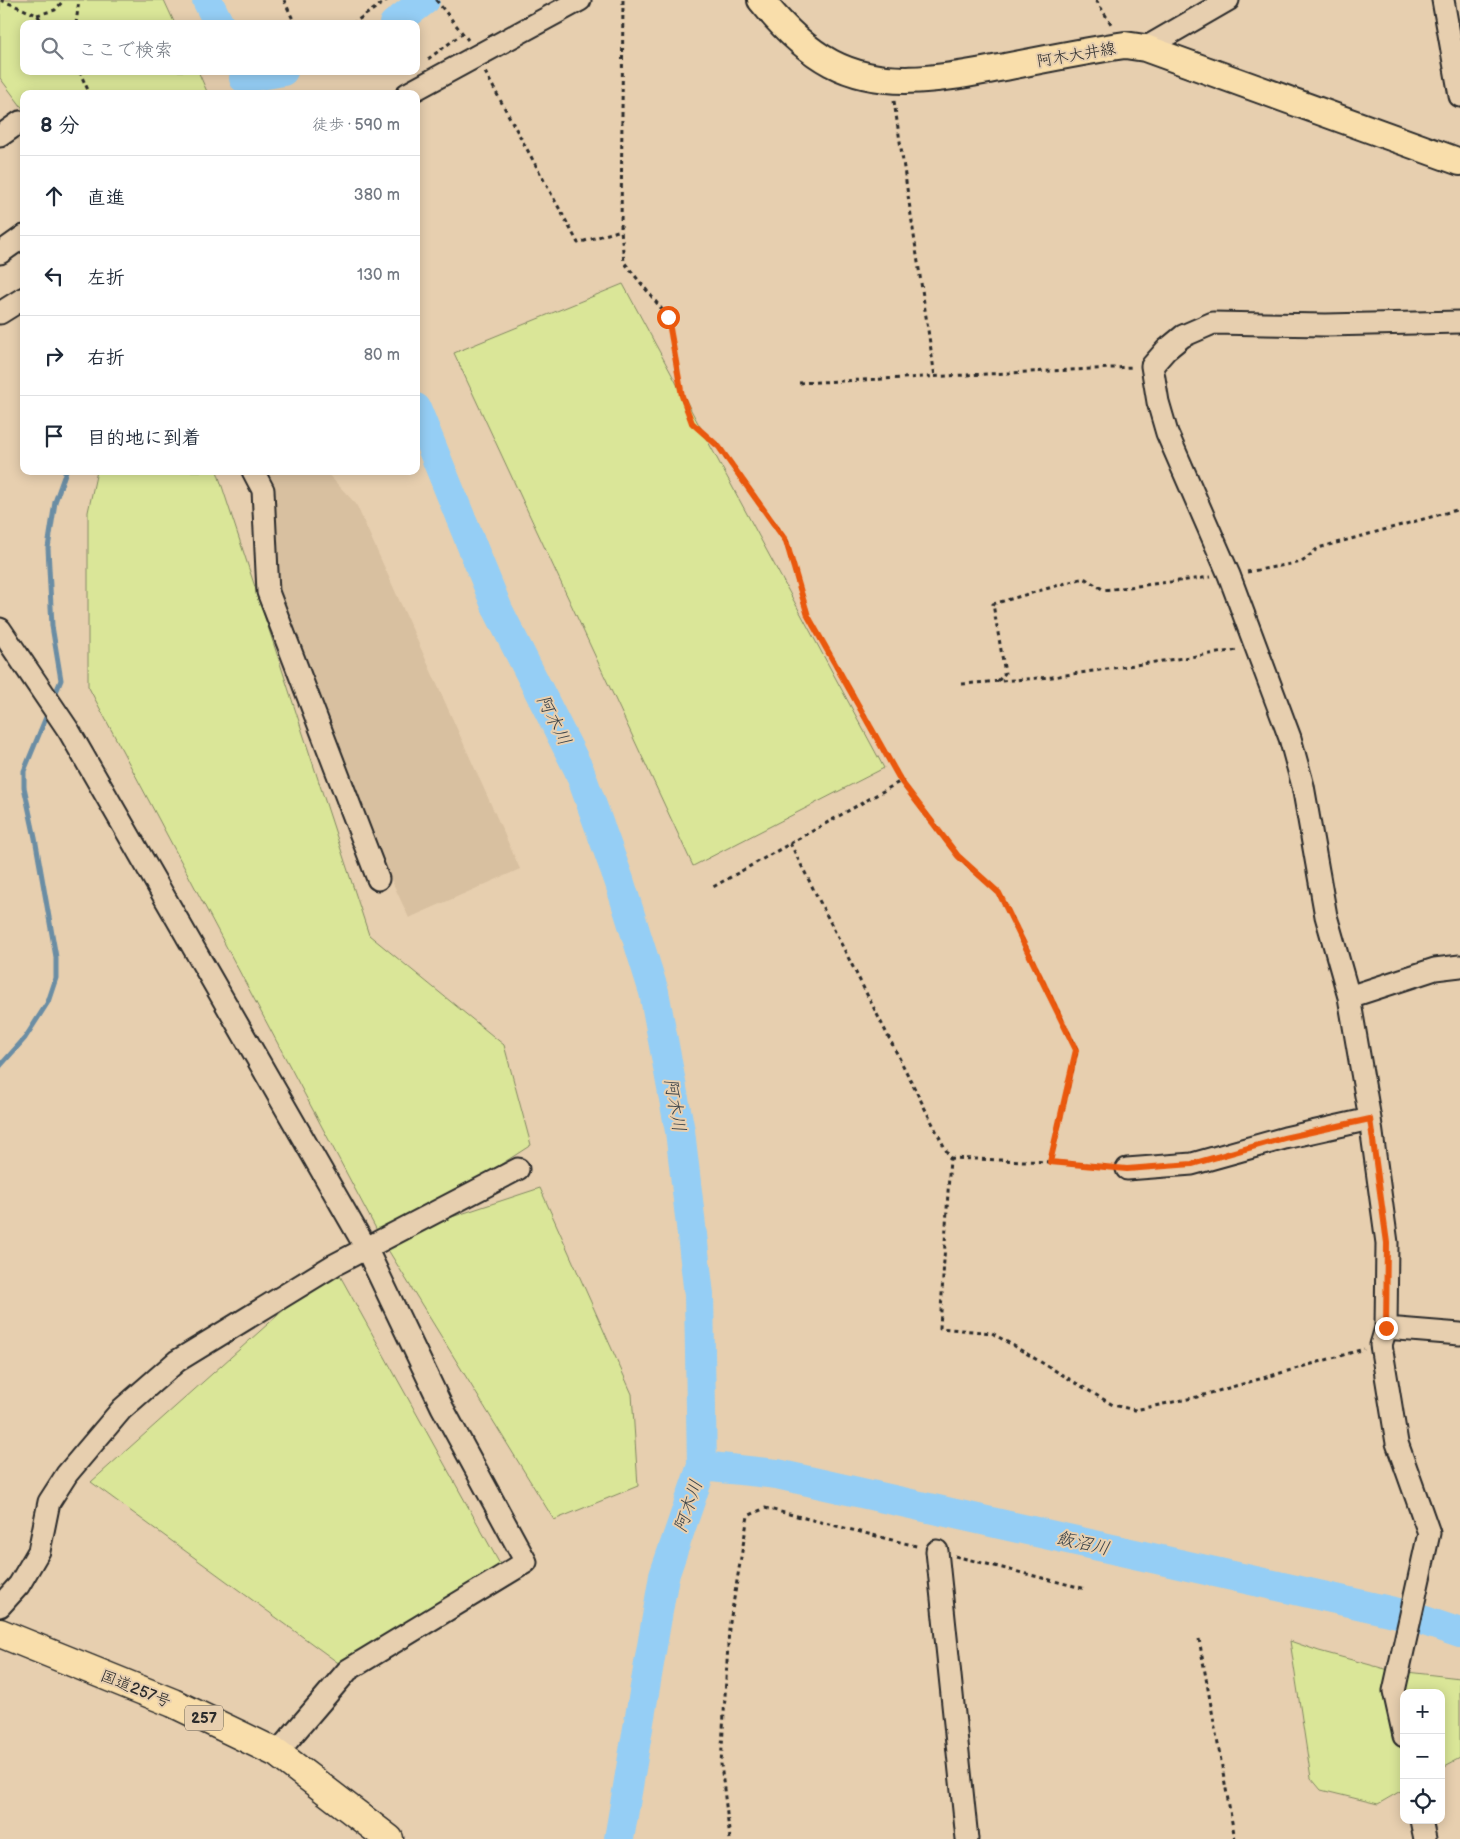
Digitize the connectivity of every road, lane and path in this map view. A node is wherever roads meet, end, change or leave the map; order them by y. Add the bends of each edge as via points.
1 (1, 0) edge
2 (64, 0) edge
3 (79, 0) edge
4 (284, 0) edge
5 (387, 0) edge
6 (436, 0) edge
7 (580, 0) edge
8 (623, 0) edge
9 (761, 0) edge
10 (1096, 0) edge
11 (1228, 0) edge
12 (1443, 0) edge
13 (37, 15) junction
14 (41, 20) edge
15 (76, 20) edge
16 (293, 20) edge
17 (358, 20) edge
18 (462, 34) junction
19 (469, 42) dead end
20 (1135, 47) junction
21 (424, 62) dead end
22 (482, 67) dead end
23 (81, 75) edge
24 (891, 80) junction
25 (88, 90) edge
26 (414, 90) edge
27 (1460, 96) edge
28 (20, 122) edge
29 (0, 136) edge
30 (1460, 162) edge
31 (621, 230) junction
32 (20, 239) edge
33 (0, 253) edge
34 (20, 300) edge
35 (0, 313) edge
36 (1460, 322) edge
37 (1152, 366) junction
38 (935, 377) junction
39 (799, 383) dead end
40 (255, 475) edge
41 (1460, 509) edge
42 (1229, 575) junction
43 (0, 628) edge
44 (1256, 647) junction
45 (998, 681) junction
46 (962, 684) dead end
47 (901, 781) junction
48 (790, 843) junction
49 (378, 879) dead end
50 (713, 887) dead end
51 (1460, 966) edge
52 (1348, 997) junction
53 (1370, 1119) junction
54 (950, 1158) junction
55 (1050, 1162) junction
56 (518, 1169) dead end
57 (1127, 1169) joint
58 (366, 1248) junction
59 (1460, 1334) edge
60 (1383, 1336) junction
61 (937, 1551) junction
62 (1086, 1589) dead end
63 (0, 1606) edge
64 (0, 1632) edge
65 (1199, 1639) dead end
66 (1404, 1734) edge
67 (277, 1753) junction
68 (1422, 1824) edge
69 (389, 1839) edge
70 (730, 1839) edge
71 (967, 1839) edge
72 (1235, 1839) edge
73 (1425, 1839) edge

1 - 13 path
2 - 13 path via 54,10
3 - 15 path
4 - 16 path
5 - 17 path
6 - 18 path
7 - 26 street
8 - 31 path
9 - 24 main road, 阿木大井線 via 784,28 826,60 863,75
10 - 20 path
11 - 20 street
12 - 27 street
13 - 14 path
18 - 19 path
18 - 21 path
20 - 24 main road, 阿木大井線 via 955,76
20 - 30 main road
22 - 31 path via 578,243
23 - 25 path
24 - 38 path
28 - 29 street
31 - 47 path via 624,262 668,317 682,396 692,423 719,447 786,541 808,616
32 - 33 street
34 - 35 street
36 - 37 street via 1214,323 1183,336
37 - 38 path
37 - 42 street via 1167,433
38 - 39 path
40 - 49 street via 263,490 268,592
41 - 42 path via 1318,548 1302,562
42 - 44 street
42 - 45 path via 1104,590 1084,578 992,604 1005,673
43 - 58 street via 69,731
44 - 45 path
44 - 52 street via 1290,738 1303,786 1326,916
45 - 46 path
47 - 48 path
47 - 55 path via 958,856 999,893 1076,1050
48 - 50 path
48 - 54 path
51 - 52 street via 1435,969
52 - 53 street
53 - 57 street via 1284,1138 1192,1164
53 - 60 street via 1387,1243
54 - 55 path
54 - 60 path via 940,1328 992,1333 1113,1405 1135,1410 1179,1401
55 - 57 path
56 - 58 street
58 - 63 street via 177,1361 122,1409 66,1474 49,1502 39,1550 19,1584
58 - 67 street via 442,1407 526,1562 348,1670
59 - 60 street
60 - 66 street via 1397,1443 1429,1533 1394,1691
61 - 62 path
61 - 70 path via 765,1508 748,1516 729,1628 721,1764
61 - 71 street
64 - 67 highway, 国道257号 / 257 via 173,1703
65 - 72 path
67 - 69 highway, 国道257号 / 257
68 - 73 street

